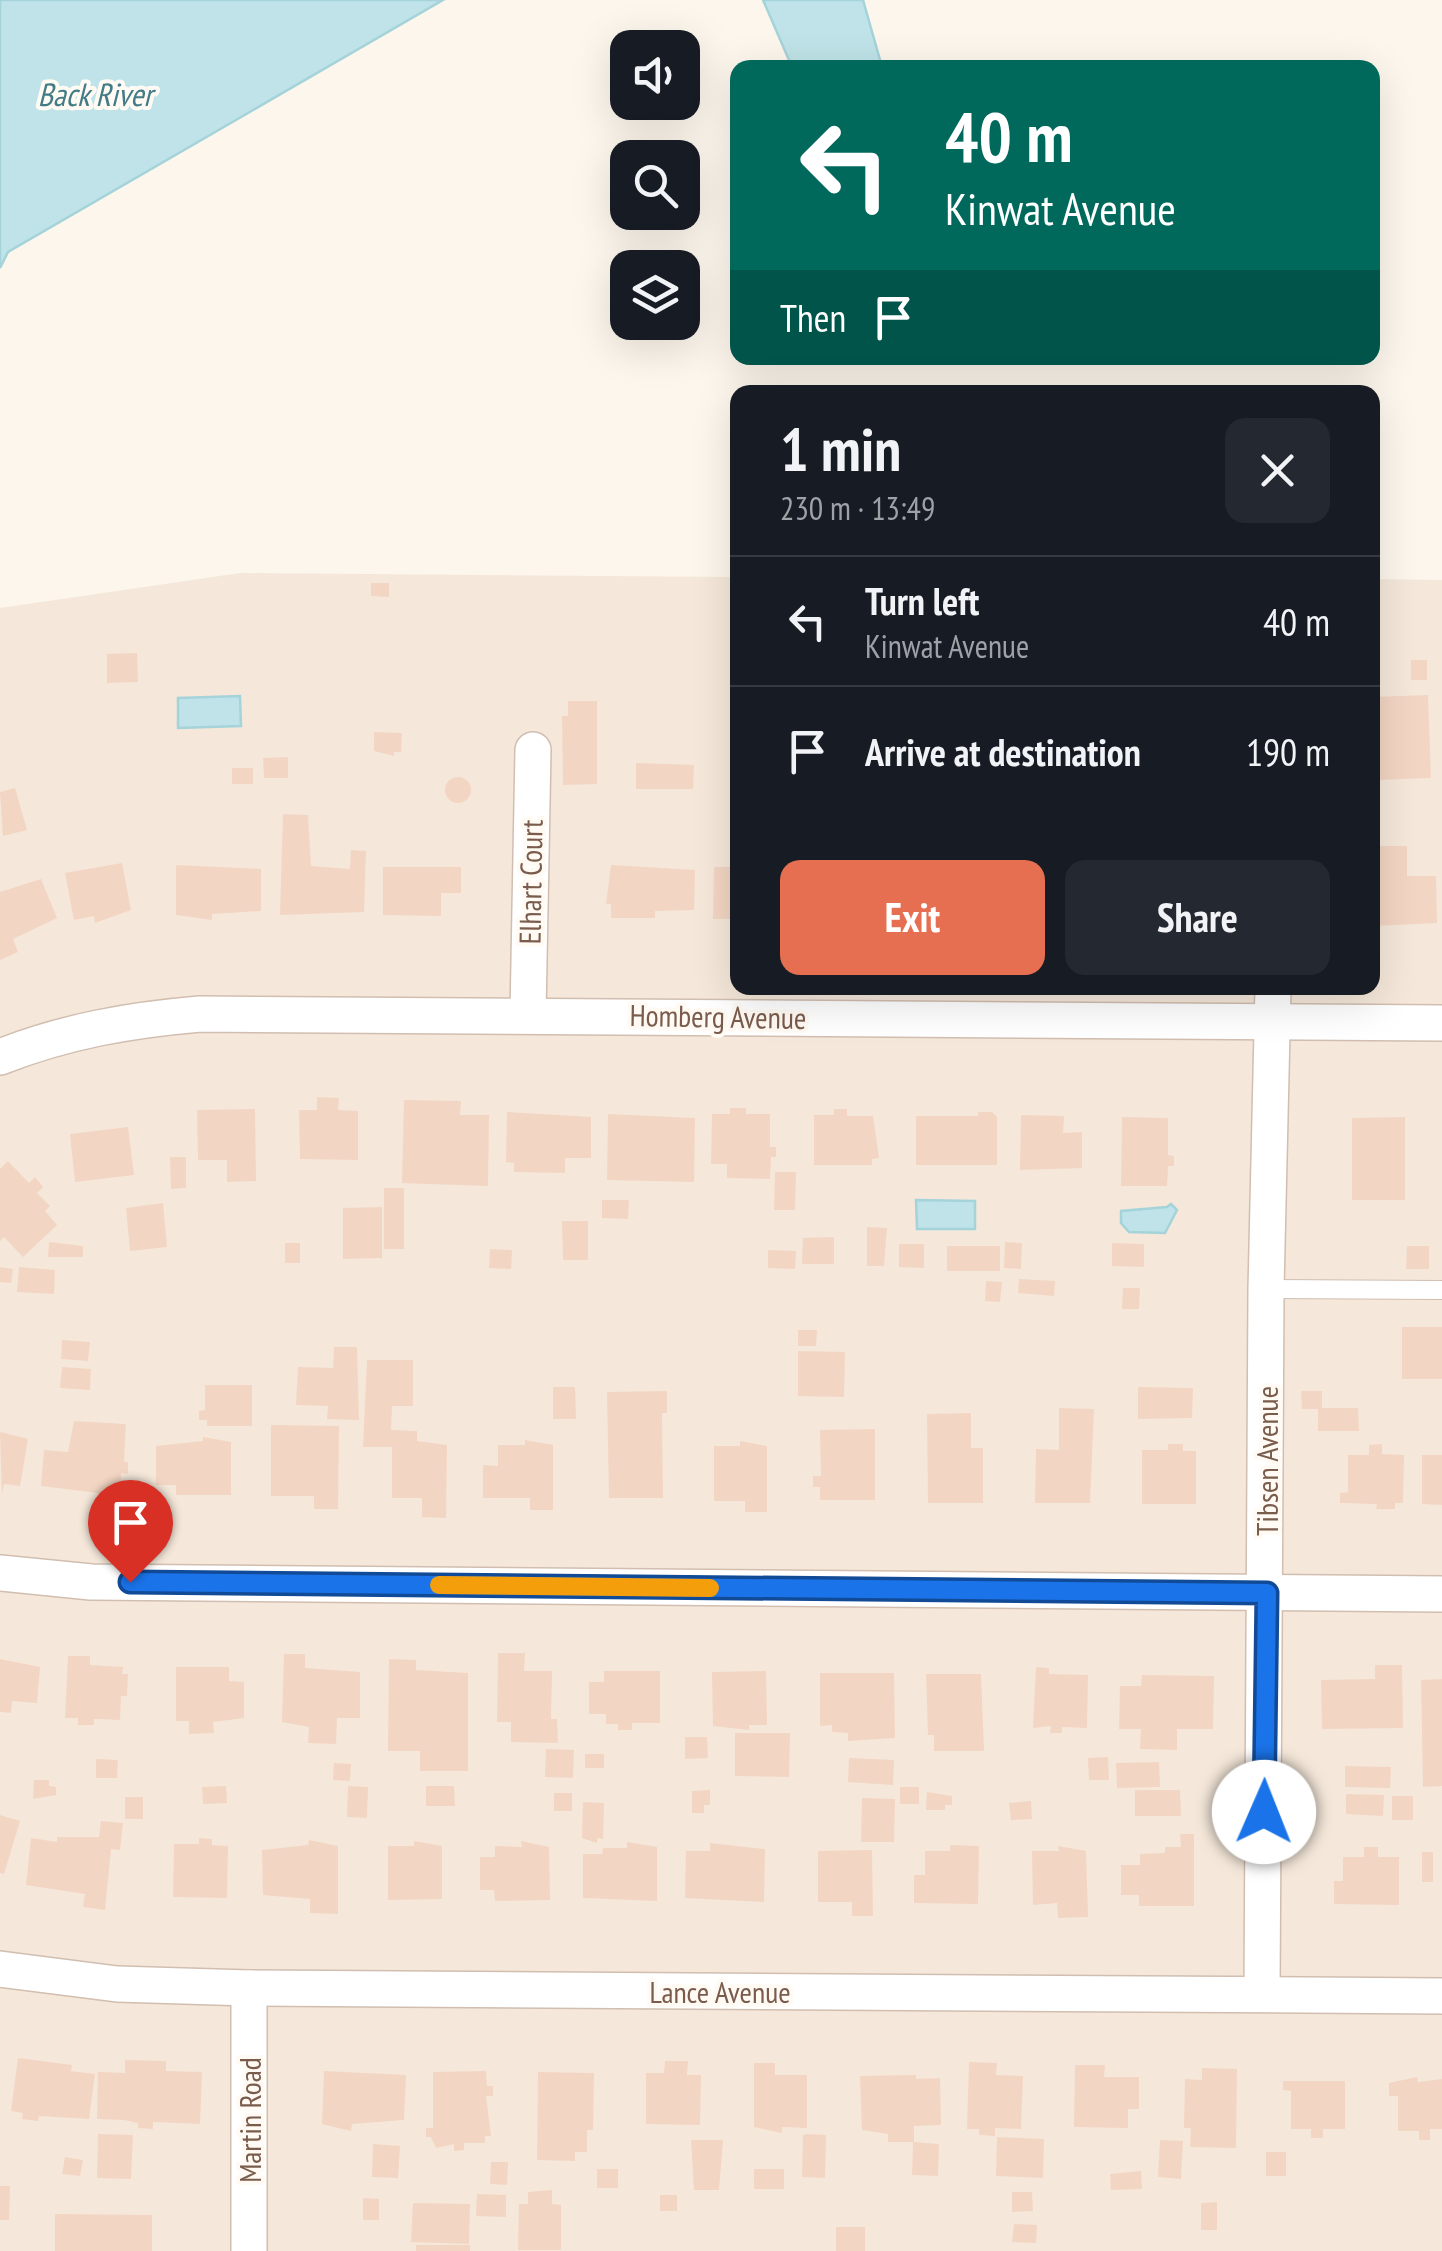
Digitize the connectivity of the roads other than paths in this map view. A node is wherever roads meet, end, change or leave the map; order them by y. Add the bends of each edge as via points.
1 (533, 750) dead end
2 (1273, 1004) edge
3 (528, 1014) junction
4 (1442, 1023) edge
5 (0, 1056) edge
6 (1266, 1289) junction
7 (1442, 1290) edge
8 (0, 1573) edge
9 (1267, 1593) junction
10 (1442, 1594) edge
11 (0, 1969) edge
12 (249, 1988) junction
13 (1262, 1994) junction
14 (1442, 1996) edge
15 (248, 2251) edge

1 - 3 street, Elhart Court
2 - 3 street, Homberg Avenue
2 - 4 street, Homberg Avenue
2 - 6 street, Tibsen Avenue
3 - 5 street, Homberg Avenue via 200,1014 118,1022
6 - 7 lane
6 - 9 street, Tibsen Avenue
8 - 9 street via 91,1582
9 - 10 street
9 - 13 street, Tibsen Avenue
11 - 12 street, Lance Avenue via 118,1984
12 - 13 street, Lance Avenue
12 - 15 street, Martin Road
13 - 14 street, Lance Avenue

